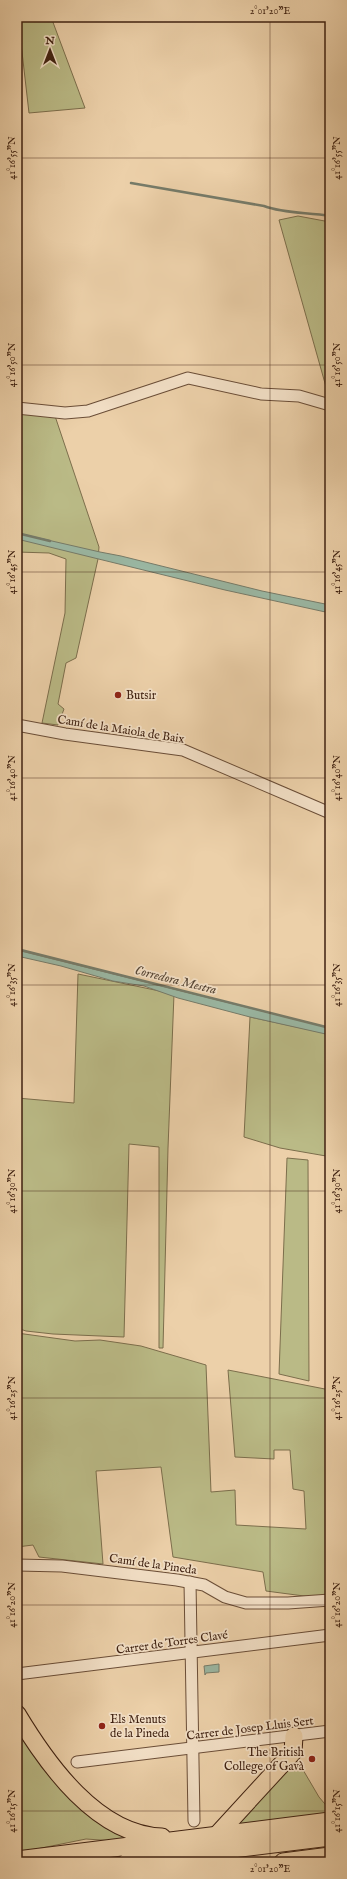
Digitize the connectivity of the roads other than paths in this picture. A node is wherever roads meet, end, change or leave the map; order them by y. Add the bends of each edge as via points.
1 (330, 405) edge
2 (17, 408) edge
3 (17, 724) edge
4 (330, 813) edge
5 (17, 1565) edge
6 (190, 1582) junction
7 (330, 1600) edge
8 (330, 1635) edge
9 (191, 1652) junction
10 (17, 1674) edge
11 (17, 1714) edge
12 (330, 1732) edge
13 (294, 1736) junction
14 (193, 1748) junction
15 (77, 1762) dead end
16 (194, 1821) dead end
17 (330, 1821) edge
18 (216, 1836) junction
19 (330, 1837) edge
20 (196, 1839) junction
21 (330, 1856) edge
22 (17, 1860) edge
23 (127, 1862) edge
24 (283, 1862) edge

1 - 2 street via 299,396 261,394 188,378 88,411 65,413
3 - 4 street, Camí de la Maiola de Baix via 65,734 183,750
5 - 6 street, Camí de la Pineda via 62,1566
6 - 7 street, Camí de la Pineda via 204,1584 225,1597 246,1602
6 - 9 street
8 - 9 street, Carrer de Torres Clavé
9 - 10 street, Carrer de Torres Clavé
9 - 14 street
11 - 20 highway via 63,1778 87,1803 111,1822 142,1835
12 - 13 street, Carrer de Josep Lluis Sert
13 - 14 street, Carrer de Josep Lluis Sert
13 - 18 highway via 293,1752
14 - 15 street, Carrer de Josep Lluis Sert
14 - 16 street
17 - 18 highway
18 - 20 highway
19 - 23 highway
20 - 22 highway
21 - 24 highway

